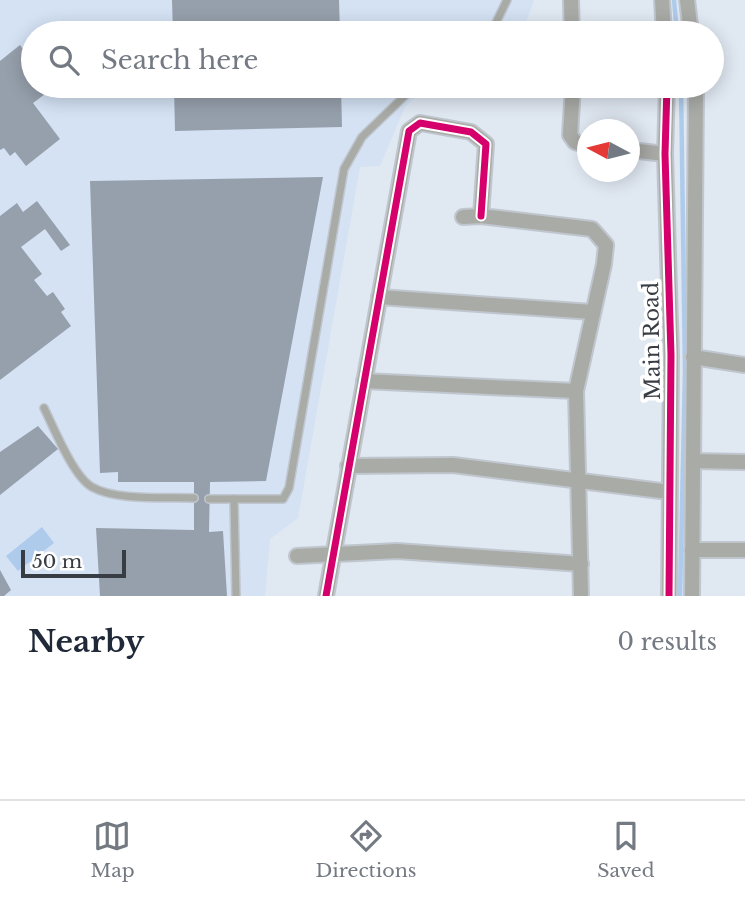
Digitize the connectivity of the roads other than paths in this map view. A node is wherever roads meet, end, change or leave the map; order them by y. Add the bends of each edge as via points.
1 (507, 0) edge
2 (571, 0) edge
3 (662, 0) edge
4 (687, 0) edge
5 (497, 21) edge
6 (572, 21) edge
7 (663, 21) edge
8 (690, 21) edge
9 (403, 98) edge
10 (572, 98) edge
11 (667, 98) edge
12 (696, 98) edge
13 (577, 143) edge
14 (640, 151) edge
15 (665, 153) junction
16 (481, 216) junction
17 (463, 217) dead end
18 (379, 297) junction
19 (592, 312) junction
20 (693, 357) junction
21 (745, 365) edge
22 (364, 381) junction
23 (576, 391) junction
24 (44, 408) dead end
25 (693, 461) junction
26 (745, 462) edge
27 (348, 466) junction
28 (580, 478) junction
29 (669, 492) junction
30 (194, 498) dead end
31 (209, 499) dead end
32 (234, 499) junction
33 (692, 550) junction
34 (745, 550) edge
35 (335, 554) junction
36 (297, 556) dead end
37 (582, 564) junction
38 (236, 596) edge
39 (326, 596) edge
40 (581, 596) edge
41 (669, 596) edge
42 (692, 596) edge

1 - 5 lane
2 - 6 street
3 - 7 street
4 - 8 street
9 - 32 lane via 362,137 344,169 289,488 284,499
10 - 13 street via 570,135
11 - 15 street, Main Road
12 - 20 street, Main Road
14 - 15 street
15 - 29 street, Main Road via 671,355
16 - 17 street
16 - 18 street via 486,144 471,132 419,122 409,131
16 - 19 street via 592,229 606,245
18 - 19 street
18 - 22 street
19 - 23 street
20 - 21 street
20 - 25 street, Main Road
22 - 23 street
22 - 27 street
23 - 28 street
24 - 30 lane via 89,486 108,494
25 - 26 street
25 - 33 street, Main Road
27 - 28 street via 453,465
27 - 35 street
28 - 29 street
28 - 37 street
29 - 41 street, Main Road
31 - 32 lane
32 - 38 lane
33 - 34 street
33 - 42 street, Main Road
35 - 36 street
35 - 37 street via 397,551
35 - 39 street
37 - 40 street

